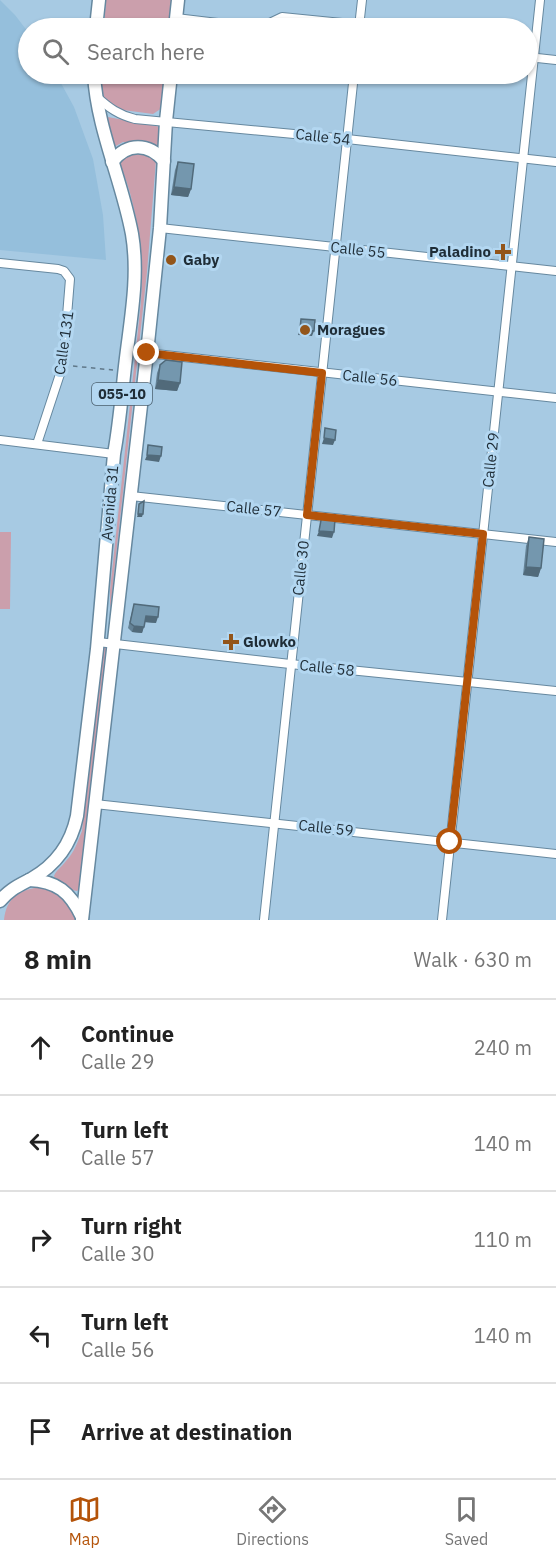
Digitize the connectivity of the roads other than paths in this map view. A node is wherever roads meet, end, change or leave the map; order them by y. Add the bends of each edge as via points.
1 (99, 0) edge
2 (178, 0) edge
3 (362, 0) edge
4 (540, 0) edge
5 (97, 18) edge
6 (176, 18) edge
7 (360, 18) edge
8 (537, 18) edge
9 (538, 58) edge
10 (556, 60) edge
11 (95, 84) edge
12 (170, 84) edge
13 (353, 84) edge
14 (529, 84) edge
15 (96, 96) junction
16 (166, 121) junction
17 (347, 139) junction
18 (523, 158) junction
19 (164, 161) junction
20 (112, 162) junction
21 (556, 162) edge
22 (160, 228) junction
23 (336, 247) junction
24 (0, 263) edge
25 (512, 266) junction
26 (556, 271) edge
27 (147, 353) junction
28 (322, 373) junction
29 (498, 392) junction
30 (556, 398) edge
31 (0, 440) edge
32 (37, 444) junction
33 (114, 454) junction
34 (130, 496) junction
35 (307, 515) junction
36 (483, 534) junction
37 (556, 542) edge
38 (98, 642) junction
39 (114, 644) junction
40 (290, 664) junction
41 (467, 682) junction
42 (556, 691) edge
43 (95, 804) junction
44 (274, 823) junction
45 (450, 842) junction
46 (556, 854) edge
47 (28, 880) junction
48 (0, 901) edge
49 (82, 918) edge
50 (264, 920) edge
51 (442, 920) edge

1 - 5 highway
2 - 6 highway
3 - 7 street
4 - 8 street, Calle 29
9 - 10 street
11 - 15 highway, Avenida 31 / 055-10
12 - 16 highway, Avenida 31 / 055-10
13 - 17 street, Calle 30
14 - 18 street, Calle 29
15 - 16 street, Calle 54 via 121,115
15 - 20 highway, Avenida 31 / 055-10
16 - 17 street, Calle 54
16 - 19 highway, Avenida 31 / 055-10
17 - 18 street, Calle 54
17 - 23 street, Calle 30
18 - 21 street, Calle 54
18 - 25 street, Calle 29
19 - 20 highway via 152,150 136,147 122,152
19 - 22 highway, Avenida 31 / 055-10
20 - 33 highway, Avenida 31 / 055-10 via 133,237 135,290
22 - 23 street, Calle 55
22 - 27 highway, Avenida 31 / 055-10
23 - 25 street, Calle 55
23 - 28 street, Calle 30
24 - 32 street, Calle 131 via 58,269 64,271 71,285 63,365
25 - 26 street, Calle 55
25 - 29 street, Calle 29
27 - 28 street, Calle 56
27 - 34 highway, Avenida 31 / 055-10
28 - 29 street, Calle 56
28 - 35 street, Calle 30
29 - 30 street, Calle 56
29 - 36 street, Calle 29
31 - 32 street
32 - 33 street
33 - 38 highway, Avenida 31 / 055-10
34 - 35 street, Calle 57
34 - 39 highway, Avenida 31 / 055-10
35 - 36 street, Calle 57
35 - 40 street, Calle 30
36 - 37 street, Calle 57
36 - 41 street, Calle 29
38 - 39 street, Calle 58
38 - 47 highway, Avenida 31 / 055-10 via 74,832 54,863
39 - 40 street, Calle 58
39 - 43 highway, Avenida 31 / 055-10
40 - 41 street, Calle 58
40 - 44 street, Calle 30
41 - 42 street, Calle 58
41 - 45 street, Calle 29
43 - 44 street, Calle 59
43 - 49 highway, Avenida 31 / 055-10
44 - 45 street, Calle 59
44 - 50 street, Calle 30
45 - 46 street, Calle 59
45 - 51 street, Calle 29
47 - 48 highway, Avenida 31 / 055-10
47 - 49 highway via 50,882 62,889

